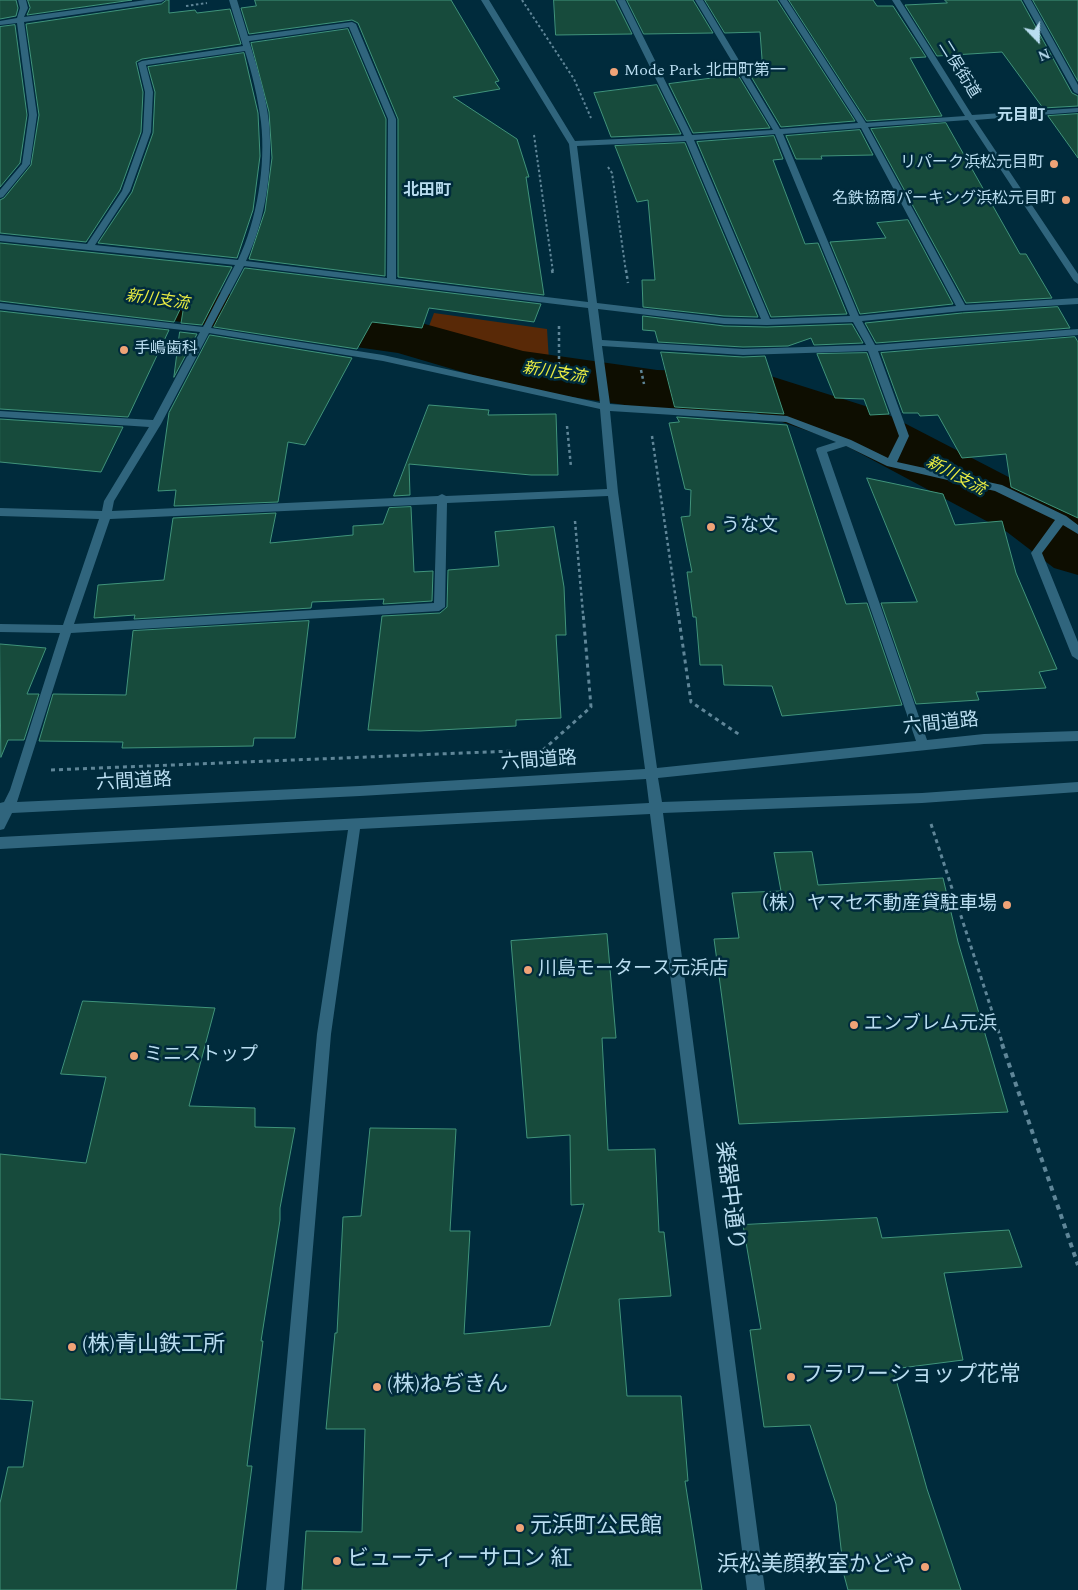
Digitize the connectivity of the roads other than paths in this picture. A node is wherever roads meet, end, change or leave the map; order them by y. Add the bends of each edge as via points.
1 (22, 0) edge
2 (161, 0) edge
3 (233, 0) edge
4 (485, 0) edge
5 (621, 0) edge
6 (699, 0) edge
7 (783, 0) edge
8 (896, 0) edge
9 (1027, 0) edge
10 (119, 3) edge
11 (20, 19) junction
12 (0, 23) edge
13 (246, 43) junction
14 (1078, 92) edge
15 (1078, 110) edge
16 (970, 118) junction
17 (863, 125) junction
18 (777, 130) junction
19 (688, 138) junction
20 (573, 144) junction
21 (0, 195) edge
22 (0, 238) edge
23 (90, 246) junction
24 (241, 263) junction
25 (392, 281) junction
26 (1078, 281) edge
27 (1078, 301) edge
28 (0, 306) edge
29 (591, 306) junction
30 (962, 308) junction
31 (856, 319) junction
32 (767, 322) junction
33 (206, 330) junction
34 (1078, 332) edge
35 (596, 343) junction
36 (872, 348) junction
37 (605, 407) junction
38 (0, 414) edge
39 (156, 424) junction
40 (847, 442) junction
41 (893, 460) junction
42 (613, 492) junction
43 (442, 498) junction
44 (0, 512) edge
45 (106, 515) junction
46 (1062, 520) junction
47 (1078, 530) edge
48 (0, 628) edge
49 (67, 629) junction
50 (1078, 656) edge
51 (1078, 736) edge
52 (923, 745) junction
53 (651, 774) junction
54 (1078, 787) edge
55 (4, 807) edge
56 (656, 808) junction
57 (355, 823) junction
58 (0, 825) edge
59 (0, 843) edge
60 (275, 1590) edge
61 (756, 1590) edge

1 - 11 street via 24,8
2 - 10 street
3 - 13 street
4 - 20 street
5 - 19 street
6 - 18 street
7 - 17 street
8 - 16 street, 二俣街道
9 - 14 street
10 - 11 street
11 - 12 street
11 - 21 street via 34,116 26,164
13 - 23 street via 142,63 148,92 147,132 126,191
13 - 24 street via 265,122 265,181 249,246
13 - 25 street via 352,24 392,119
15 - 16 street
16 - 17 street
16 - 26 street, 二俣街道
17 - 18 street
17 - 30 street
18 - 19 street
18 - 31 street
19 - 20 street
19 - 32 street
20 - 29 street, 楽器中通り
22 - 23 street
23 - 24 street
24 - 25 street
24 - 33 street
25 - 29 street
27 - 30 street
28 - 33 street
29 - 32 street via 724,321
29 - 35 street, 楽器中通り
30 - 31 street
31 - 32 street
31 - 36 street
33 - 37 street via 383,358
33 - 39 street
34 - 36 street
35 - 36 street via 743,352
35 - 37 street, 楽器中通り
36 - 41 street via 904,436
37 - 40 street via 787,419
37 - 42 street, 楽器中通り
38 - 39 street
39 - 45 street via 109,501
40 - 41 street
40 - 52 street via 820,450
41 - 46 street via 998,488
42 - 43 street
42 - 53 street, 楽器中通り
43 - 45 street
43 - 49 street via 439,607
44 - 45 street
45 - 49 street
46 - 47 street
46 - 50 street via 1036,553
48 - 49 street
49 - 55 street via 16,790
51 - 52 street, 六間道路
52 - 53 street, 六間道路
53 - 55 street, 六間道路 via 370,791
53 - 56 street, 楽器中通り
54 - 56 street via 922,798
55 - 58 street
56 - 57 street
56 - 61 street, 楽器中通り
57 - 59 street
57 - 60 street via 324,1034

